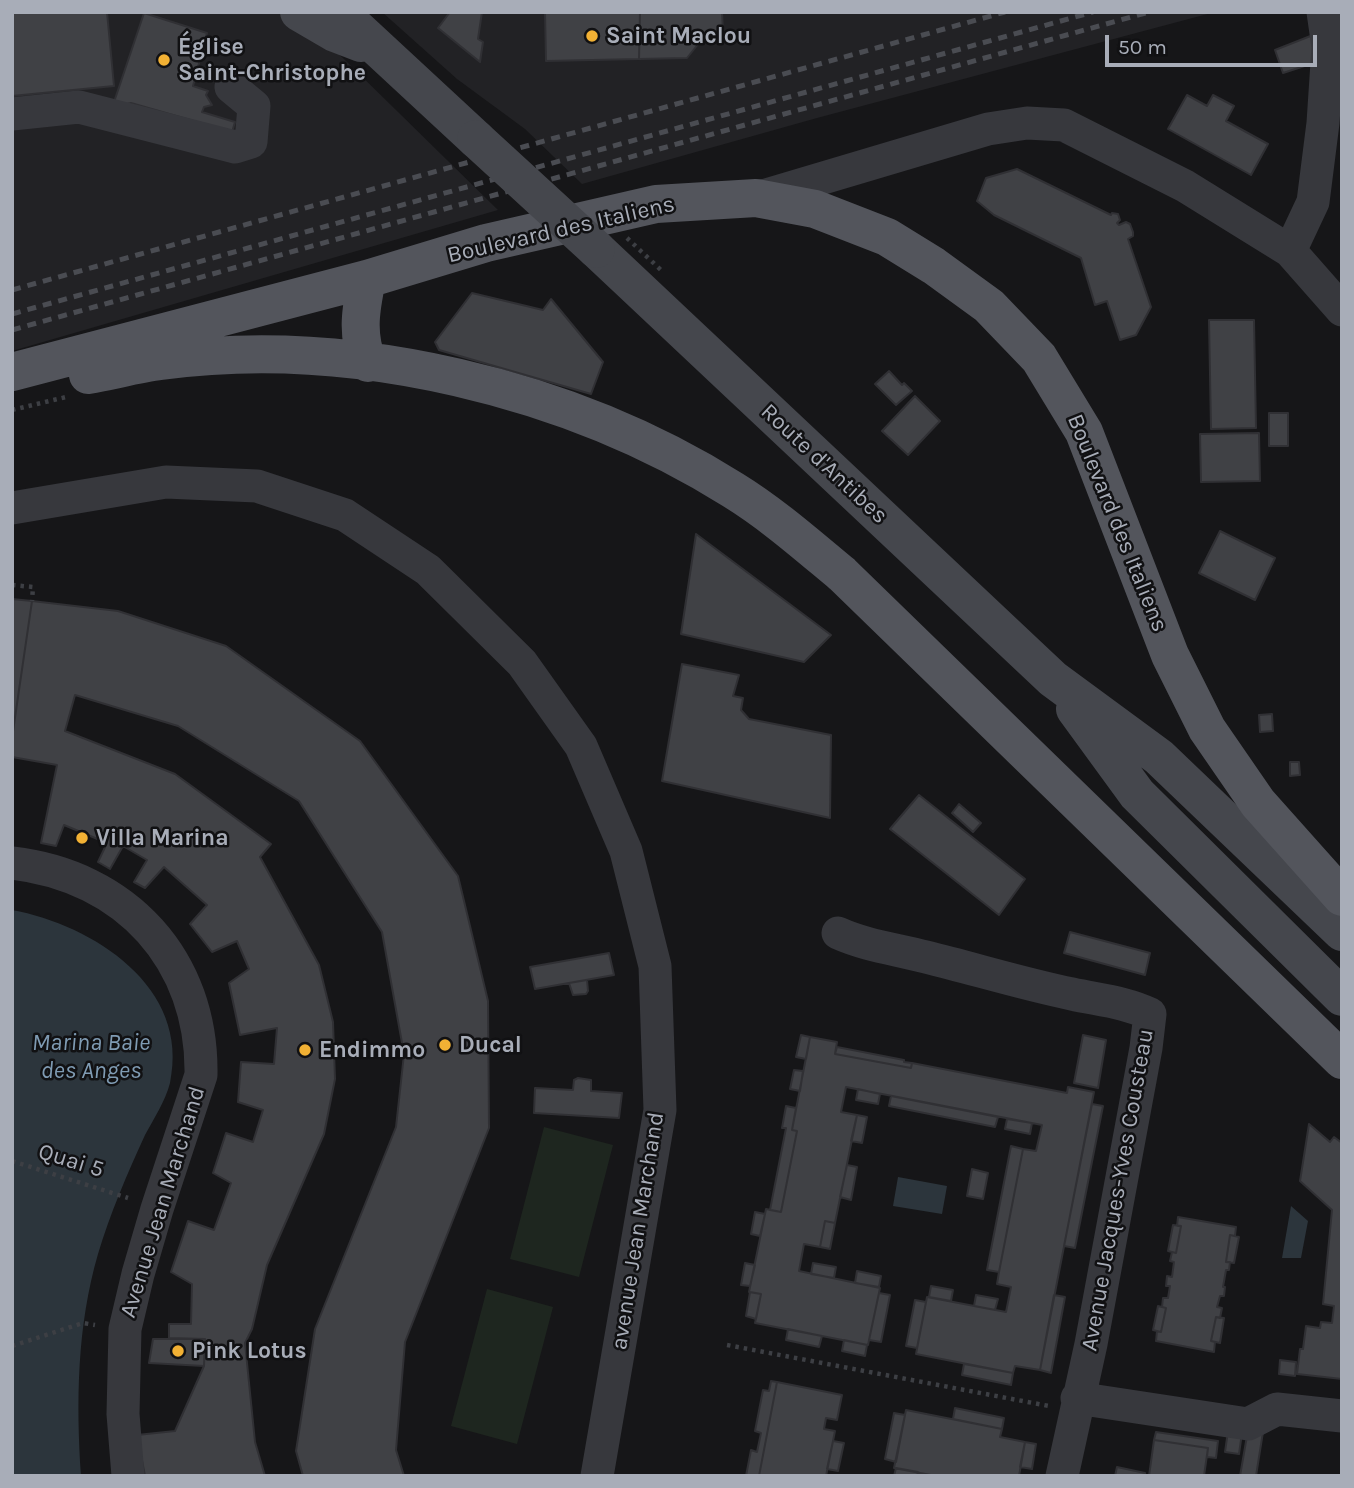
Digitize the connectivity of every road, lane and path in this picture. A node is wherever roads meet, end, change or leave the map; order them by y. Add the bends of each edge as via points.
1 (299, 12) edge
2 (339, 12) edge
3 (1323, 12) edge
4 (380, 50) junction
5 (232, 87) dead end
6 (12, 114) edge
7 (756, 198) junction
8 (1290, 251) junction
9 (367, 279) junction
10 (1342, 310) edge
11 (368, 363) junction
12 (12, 372) edge
13 (12, 395) edge
14 (76, 395) dead end
15 (12, 410) edge
16 (12, 508) edge
17 (12, 585) edge
18 (32, 601) dead end
19 (1053, 679) junction
20 (12, 863) edge
21 (1342, 897) edge
22 (1342, 932) edge
23 (838, 933) dead end
24 (1340, 992) edge
25 (1342, 1060) edge
26 (12, 1161) edge
27 (119, 1195) dead end
28 (83, 1323) dead end
29 (727, 1345) dead end
30 (12, 1346) edge
31 (1076, 1404) junction
32 (1342, 1416) edge
33 (128, 1476) edge
34 (597, 1476) edge
35 (1062, 1476) edge

1 - 4 main road via 335,33
2 - 4 main road, Route d'Antibes
3 - 8 street via 1328,47 1313,202
4 - 19 main road, Route d'Antibes, bridge
5 - 6 street via 254,106 251,142 235,147 79,107
7 - 8 street via 988,129 1027,123 1064,125 1185,186
7 - 9 main road, Boulevard des Italiens via 656,204 486,243
7 - 21 main road, Boulevard des Italiens via 815,209 887,237 989,306 1039,358 1084,432 1170,655 1207,729 1258,803
8 - 10 street
9 - 11 main road via 360,312 361,347
9 - 12 main road, Boulevard des Italiens
11 - 13 main road via 299,356 161,361
11 - 25 main road via 439,373 590,417 733,490 789,529 842,574
14 - 15 path
16 - 34 street, avenue Jean Marchand via 166,482 257,486 345,515 428,570 522,663 581,746 626,851 655,966 660,1110
17 - 18 path via 33,587
19 - 22 main road via 1159,757
19 - 24 main road via 1138,794
20 - 33 street, Avenue Jean Marchand via 74,878 136,915 168,952 184,982 197,1025 202,1053 200,1084 161,1196 125,1329 122,1414
23 - 31 street, Avenue Jacques-Yves Cousteau via 861,944 1135,1006 1150,1014 1091,1344
26 - 27 path, Quai 5
28 - 30 path
29 - 31 path
31 - 32 street via 1248,1424 1277,1409
31 - 35 street, Avenue Jacques-Yves Cousteau

